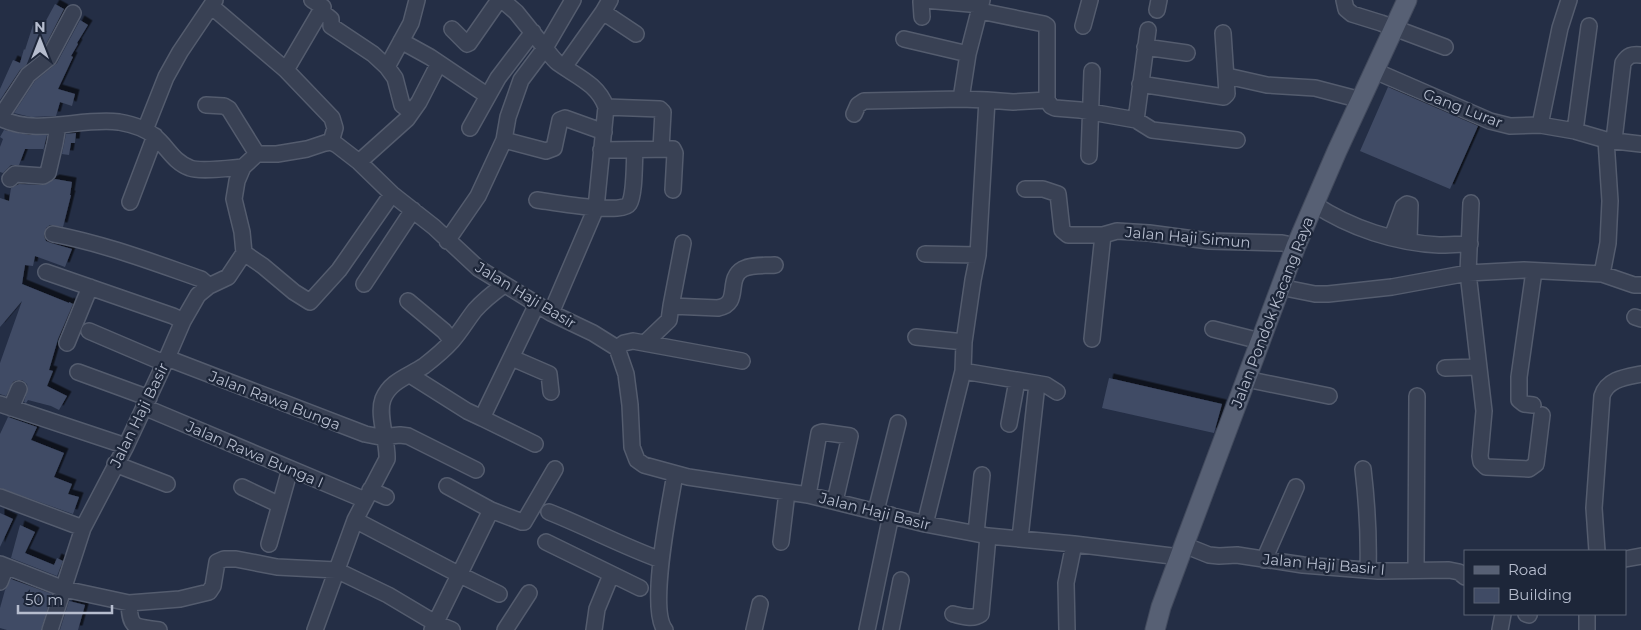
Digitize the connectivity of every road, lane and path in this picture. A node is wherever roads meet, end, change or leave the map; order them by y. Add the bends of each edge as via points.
1 (417, 0) edge
2 (500, 0) edge
3 (573, 0) edge
4 (1090, 0) edge
5 (1344, 0) edge
6 (1407, 0) edge
7 (1569, 0) edge
8 (213, 3) edge
9 (317, 5) edge
10 (981, 5) edge
11 (606, 6) edge
12 (73, 13) dead end
13 (922, 17) dead end
14 (1083, 26) dead end
15 (1589, 26) dead end
16 (1394, 28) junction
17 (452, 29) dead end
18 (1148, 30) dead end
19 (533, 32) junction
20 (1223, 33) dead end
21 (636, 34) dead end
22 (904, 39) dead end
23 (401, 41) junction
24 (1146, 47) junction
25 (1445, 47) dead end
26 (545, 48) junction
27 (1187, 53) dead end
28 (968, 54) junction
29 (1641, 55) edge
30 (439, 63) junction
31 (387, 67) junction
32 (564, 67) junction
33 (286, 70) junction
34 (1092, 71) dead end
35 (1375, 71) junction
36 (1227, 76) junction
37 (1140, 84) junction
38 (488, 96) junction
39 (962, 98) junction
40 (987, 100) junction
41 (1047, 100) junction
42 (1362, 100) junction
43 (206, 105) dead end
44 (606, 107) junction
45 (411, 112) junction
46 (1091, 112) junction
47 (854, 114) dead end
48 (1136, 120) junction
49 (1540, 125) junction
50 (58, 126) junction
51 (470, 128) dead end
52 (1575, 131) junction
53 (604, 132) junction
54 (150, 133) junction
55 (504, 140) junction
56 (1237, 140) dead end
57 (1610, 140) junction
58 (331, 142) junction
59 (1641, 144) edge
60 (601, 150) junction
61 (635, 150) junction
62 (660, 150) junction
63 (257, 154) junction
64 (1089, 156) dead end
65 (359, 162) junction
66 (243, 167) junction
67 (10, 179) dead end
68 (1025, 189) dead end
69 (673, 190) dead end
70 (392, 194) junction
71 (537, 200) dead end
72 (130, 202) dead end
73 (1471, 202) dead end
74 (1314, 204) junction
75 (596, 208) junction
76 (413, 210) junction
77 (53, 234) dead end
78 (1103, 234) junction
79 (1392, 237) junction
80 (447, 241) junction
81 (1408, 241) junction
82 (683, 243) dead end
83 (1470, 244) junction
84 (1296, 246) junction
85 (244, 253) junction
86 (925, 254) dead end
87 (978, 255) junction
88 (775, 265) dead end
89 (1534, 271) junction
90 (46, 272) dead end
91 (1468, 274) junction
92 (1602, 274) junction
93 (364, 284) dead end
94 (504, 285) junction
95 (1641, 285) edge
96 (209, 286) junction
97 (90, 287) junction
98 (1280, 287) junction
99 (408, 301) dead end
100 (537, 304) junction
101 (671, 306) junction
102 (551, 313) junction
103 (183, 321) junction
104 (1214, 329) dead end
105 (89, 331) dead end
106 (916, 337) dead end
107 (1092, 339) dead end
108 (1260, 341) junction
109 (452, 342) junction
110 (646, 342) junction
111 (964, 342) junction
112 (66, 343) dead end
113 (617, 348) junction
114 (512, 358) junction
115 (166, 360) junction
116 (742, 361) dead end
117 (1478, 367) junction
118 (1445, 368) dead end
119 (963, 371) junction
120 (78, 372) dead end
121 (1641, 374) edge
122 (410, 375) junction
123 (1246, 379) junction
124 (1017, 381) junction
125 (1037, 384) junction
126 (19, 389) dead end
127 (551, 392) dead end
128 (1057, 392) dead end
129 (1329, 396) dead end
130 (1418, 396) dead end
131 (146, 403) junction
132 (5, 406) edge
133 (482, 418) junction
134 (898, 423) dead end
135 (1009, 424) dead end
136 (384, 437) junction
137 (535, 444) dead end
138 (126, 446) junction
139 (115, 464) junction
140 (290, 469) junction
141 (555, 469) dead end
142 (1362, 469) dead end
143 (476, 470) dead end
144 (675, 474) junction
145 (982, 475) dead end
146 (167, 484) dead end
147 (447, 486) dead end
148 (242, 487) dead end
149 (1296, 488) dead end
150 (787, 492) junction
151 (368, 495) junction
152 (808, 495) junction
153 (0, 496) edge
154 (386, 497) dead end
155 (835, 501) junction
156 (280, 505) junction
157 (491, 510) junction
158 (876, 511) junction
159 (549, 512) dead end
160 (891, 515) junction
161 (355, 520) junction
162 (925, 524) junction
163 (82, 528) junction
164 (982, 534) junction
165 (1020, 538) junction
166 (546, 542) dead end
167 (781, 542) dead end
168 (269, 544) dead end
169 (1074, 544) junction
170 (1597, 550) edge
171 (1182, 551) junction
172 (1641, 556) edge
173 (1626, 559) edge
174 (660, 560) junction
175 (1264, 560) junction
176 (3, 565) edge
177 (1416, 569) junction
178 (336, 570) junction
179 (1368, 570) junction
180 (458, 574) junction
181 (611, 575) junction
182 (1464, 577) edge
183 (901, 580) dead end
184 (0, 582) edge
185 (640, 588) dead end
186 (64, 589) junction
187 (529, 593) dead end
188 (499, 594) dead end
189 (129, 603) junction
190 (760, 604) dead end
191 (953, 614) dead end
192 (1503, 615) edge
193 (1587, 615) edge
194 (433, 626) edge
195 (50, 630) edge
196 (159, 630) edge
197 (316, 630) edge
198 (452, 630) edge
199 (505, 630) edge
200 (594, 630) edge
201 (665, 630) edge
202 (754, 630) edge
203 (867, 630) edge
204 (891, 630) edge
205 (1067, 630) edge
206 (1154, 630) edge
207 (1500, 630) edge
208 (1587, 630) edge

1 - 23 street via 411,23
2 - 17 street via 469,43 466,44
2 - 19 street via 516,12
3 - 26 street
4 - 14 street
5 - 16 street via 1346,9 1352,14
6 - 16 main road, Jalan Pondok Kacang Raya
7 - 49 street
8 - 33 street
8 - 54 street via 166,77
9 - 31 street via 331,19 331,26 374,54
9 - 33 street
10 - 13 street via 925,0 922,2
10 - 28 street
10 - 41 street via 1047,26
11 - 21 street
11 - 32 street
12 - 50 street via 49,58 28,75 1,117 16,124
15 - 52 street
16 - 25 street
16 - 35 main road, Jalan Pondok Kacang Raya
18 - 24 street
19 - 26 street
19 - 38 street
20 - 36 street
22 - 28 street
23 - 30 street
23 - 31 street
24 - 27 street
24 - 37 street
26 - 32 street
26 - 55 street via 522,80 508,117
28 - 39 street
29 - 57 street via 1632,54 1623,63
30 - 38 street
30 - 45 street
31 - 45 street via 395,78 402,104
32 - 44 street via 590,84
33 - 58 street via 332,118 335,128
34 - 46 street
35 - 42 main road, Jalan Pondok Kacang Raya
35 - 49 street, Gang Lurar via 1490,121 1510,126
36 - 37 street via 1228,94 1224,97
36 - 42 street via 1267,85 1315,88
37 - 48 street
38 - 51 street
39 - 40 street
39 - 47 street via 864,101 858,104
40 - 41 street
40 - 87 street
41 - 46 street via 1055,108
42 - 74 main road, Jalan Pondok Kacang Raya
43 - 63 street via 229,109
44 - 53 street
44 - 62 street via 660,109 663,112
45 - 65 street via 398,129
46 - 48 street
46 - 64 street
48 - 56 street via 1152,130
49 - 52 street, Gang Lurar
50 - 54 street via 108,121
50 - 67 street via 48,173 43,176 15,174
52 - 57 street, Gang Lurar
53 - 55 street via 565,118 560,120 551,150
53 - 60 street
54 - 66 street via 177,162 192,169
54 - 72 street
55 - 80 street via 478,196
57 - 59 street, Gang Lurar
57 - 92 street via 1608,243
58 - 63 street via 277,154
58 - 65 street, Jalan Haji Basir
60 - 61 street
60 - 75 street
61 - 62 street
61 - 75 street via 630,203 621,209
62 - 69 street via 675,150
63 - 66 street
65 - 70 street, Jalan Haji Basir
66 - 85 street via 236,181 234,199
68 - 78 street, Jalan Haji Simun via 1043,189 1058,194 1062,230 1068,235
70 - 76 street, Jalan Haji Basir
70 - 85 street via 338,270 310,302
71 - 75 street
73 - 83 street
74 - 79 street via 1346,222
74 - 84 main road, Jalan Pondok Kacang Raya
75 - 102 street
76 - 80 street, Jalan Haji Basir
76 - 93 street
77 - 96 street via 89,241 134,256 201,279
78 - 84 street, Jalan Haji Simun via 1117,231
78 - 107 street
79 - 81 street
79 - 81 street via 1407,204 1410,205
80 - 94 street, Jalan Haji Basir
81 - 83 street via 1438,245
82 - 101 street
83 - 91 street
84 - 98 main road, Jalan Pondok Kacang Raya
85 - 96 street, Jalan Haji Basir via 228,277
86 - 87 street
87 - 111 street
88 - 101 street via 750,267 739,272 734,280 731,302 724,307
89 - 91 street
89 - 92 street
89 - 117 street via 1518,395 1524,404 1537,410 1536,464 1532,468 1486,467 1481,462 1484,411
90 - 97 street
91 - 98 street via 1328,294
91 - 117 street
92 - 95 street
94 - 100 street, Jalan Haji Basir
94 - 109 street via 488,296
96 - 103 street, Jalan Haji Basir via 198,295
97 - 103 street
97 - 112 street
98 - 108 main road, Jalan Pondok Kacang Raya
99 - 109 street via 444,331
100 - 102 street, Jalan Haji Basir
100 - 114 street
101 - 110 street via 669,320
102 - 113 street, Jalan Haji Basir
103 - 115 street, Jalan Haji Basir
104 - 108 street
105 - 115 street, Jalan Rawa Bunga
106 - 111 street
108 - 123 main road, Jalan Pondok Kacang Raya
109 - 122 street
110 - 113 street via 633,341
110 - 116 street
111 - 119 street
113 - 144 street, Jalan Haji Basir via 626,374 632,447 637,460
114 - 127 street via 549,374
114 - 133 street
115 - 131 street, Jalan Haji Basir
115 - 136 street, Jalan Rawa Bunga via 365,434
117 - 118 street
119 - 124 street
119 - 162 street
120 - 131 street, Jalan Rawa Bunga I
121 - 170 street via 1620,378 1605,387 1602,396 1594,508
122 - 133 street
122 - 136 street via 401,378 388,390 383,400
123 - 129 street
123 - 171 main road, Jalan Pondok Kacang Raya
124 - 125 street
124 - 135 street
125 - 128 street
125 - 165 street
126 - 132 street
130 - 177 street
131 - 138 street, Jalan Haji Basir
131 - 140 street, Jalan Rawa Bunga I
132 - 138 street
133 - 137 street
134 - 158 street
136 - 143 street, Jalan Rawa Bunga via 408,436
136 - 151 street via 387,459
138 - 139 street, Jalan Haji Basir
139 - 146 street
139 - 163 street, Jalan Haji Basir
140 - 151 street, Jalan Rawa Bunga I
140 - 156 street
141 - 157 street via 524,522
142 - 179 street via 1368,516
144 - 150 street, Jalan Haji Basir
144 - 174 street
145 - 164 street
147 - 157 street
148 - 156 street
149 - 175 street
150 - 152 street, Jalan Haji Basir
150 - 167 street
151 - 154 street, Jalan Rawa Bunga I
151 - 161 street
152 - 155 street, Jalan Haji Basir
152 - 155 street via 819,433 850,436
153 - 163 street
155 - 158 street, Jalan Haji Basir
156 - 168 street
157 - 180 street
158 - 160 street, Jalan Haji Basir
159 - 174 street
160 - 162 street, Jalan Haji Basir
160 - 203 street
161 - 178 street
161 - 180 street
162 - 164 street, Jalan Haji Basir
163 - 186 street, Jalan Haji Basir
164 - 165 street, Jalan Haji Basir
164 - 191 street via 981,614 971,618
165 - 169 street, Jalan Haji Basir
166 - 181 street
169 - 171 street, Jalan Haji Basir
169 - 205 street via 1066,583
171 - 175 street, Jalan Haji Basir I
171 - 206 main road, Jalan Pondok Kacang Raya
172 - 173 street
174 - 201 street via 659,617
175 - 179 street, Jalan Haji Basir I
176 - 184 street
176 - 186 street
177 - 179 street, Jalan Haji Basir I
177 - 182 street, Jalan Haji Basir I via 1459,572
178 - 189 street via 277,567 224,559 216,565 212,590 180,599
178 - 194 street via 388,595
178 - 197 street
180 - 188 street
180 - 194 street
181 - 185 street
181 - 200 street via 597,609
183 - 204 street
186 - 189 street
186 - 195 street, Jalan Haji Basir
187 - 199 street
189 - 196 street via 132,622 139,627
190 - 202 street
192 - 207 street
193 - 208 street
194 - 198 street

